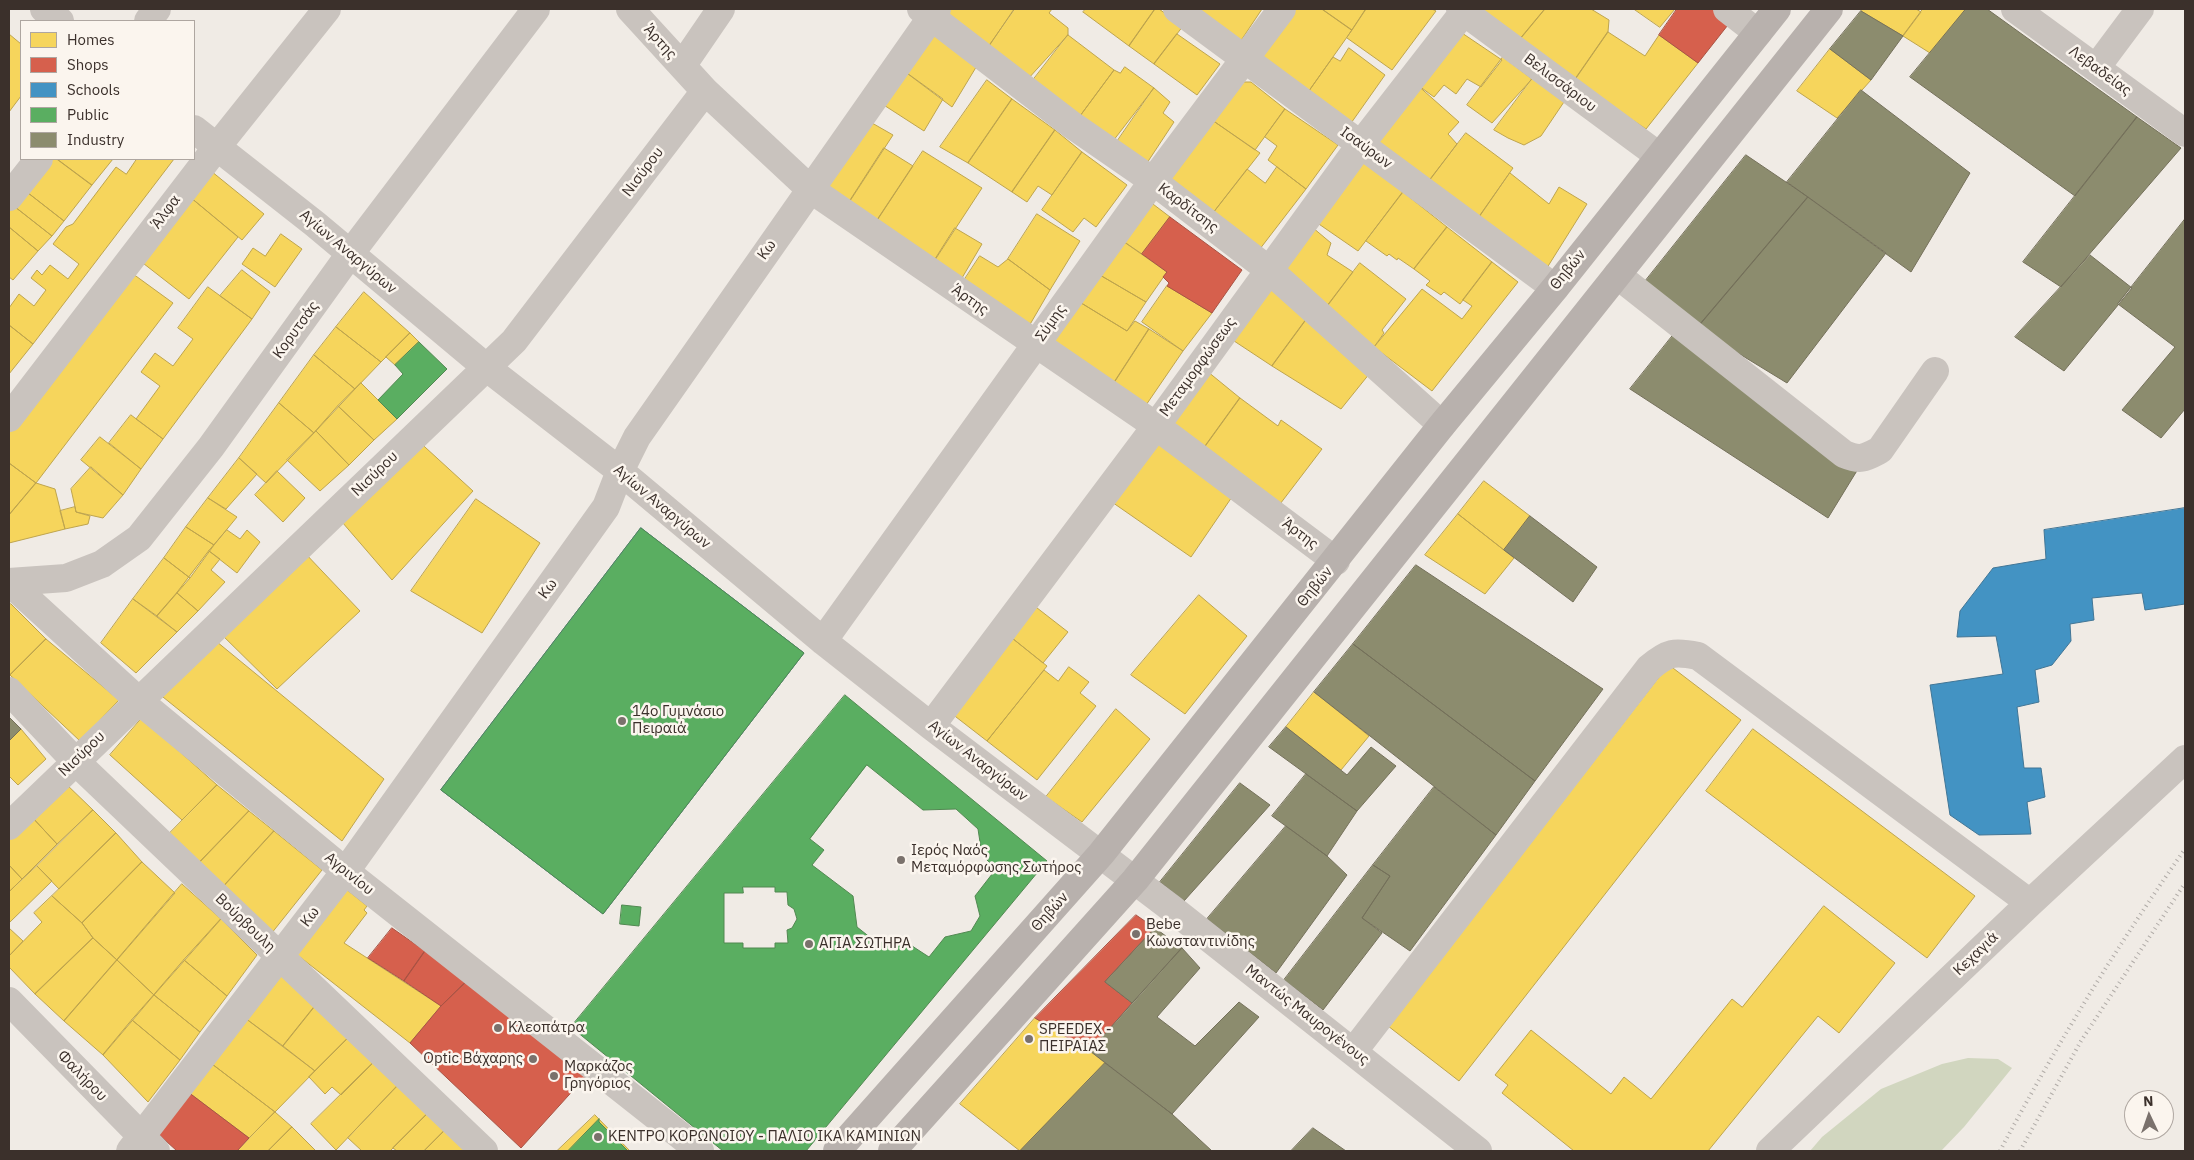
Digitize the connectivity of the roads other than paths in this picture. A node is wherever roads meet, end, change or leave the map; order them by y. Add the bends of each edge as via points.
1 (44, 9) edge
2 (157, 9) edge
3 (327, 9) edge
4 (536, 9) edge
5 (630, 9) edge
6 (721, 9) edge
7 (1178, 9) edge
8 (1282, 9) edge
9 (1726, 9) edge
10 (1777, 9) edge
11 (1829, 9) edge
12 (2014, 9) edge
13 (2140, 9) edge
14 (1464, 10) edge
15 (930, 11) edge
16 (59, 20) edge
17 (149, 20) edge
18 (1758, 33) junction
19 (1243, 58) junction
20 (682, 66) junction
21 (2096, 68) junction
22 (706, 90) junction
23 (195, 130) edge
24 (2185, 133) edge
25 (1361, 144) junction
26 (216, 148) junction
27 (1660, 156) junction
28 (38, 160) edge
29 (1152, 181) junction
30 (810, 189) junction
31 (9, 197) edge
32 (350, 254) junction
33 (1269, 270) junction
34 (1617, 275) junction
35 (1555, 288) junction
36 (1036, 345) junction
37 (487, 368) junction
38 (1935, 371) dead end
39 (9, 418) edge
40 (1442, 425) junction
41 (1156, 426) junction
42 (620, 471) junction
43 (1336, 561) junction
44 (9, 582) edge
45 (823, 640) junction
46 (9, 691) edge
47 (138, 700) junction
48 (931, 726) junction
49 (2185, 759) edge
50 (75, 762) junction
51 (9, 826) edge
52 (1101, 854) junction
53 (345, 871) junction
54 (1135, 880) junction
55 (2030, 903) junction
56 (280, 956) junction
57 (9, 1001) edge
58 (1353, 1052) junction
59 (142, 1146) edge
60 (484, 1151) edge
61 (700, 1151) edge
62 (837, 1151) edge
63 (892, 1151) edge
64 (1478, 1151) edge
65 (1770, 1151) edge

1 - 16 street
2 - 17 street
3 - 26 street, Άλφα
4 - 32 street, Κορυτσάς
5 - 20 street, Άρτης
6 - 20 street
7 - 19 street, Ισαύρων
8 - 19 street, Σύμης
9 - 18 street
10 - 18 main road, Θηβών
11 - 34 main road
12 - 21 street, Λεβαδείας
13 - 21 street
14 - 25 street, Μεταμορφώσεως
14 - 27 street, Βελισσάριου
15 - 29 street, Καρδίτσης via 1072,125
15 - 30 street, Κω
18 - 27 main road, Θηβών
19 - 25 street, Ισαύρων
19 - 29 street, Σύμης
20 - 22 street, Άρτης
21 - 24 street, Λεβαδείας
22 - 30 street, Άρτης
22 - 37 street, Νισύρου via 514,341
23 - 26 street, Αγίων Αναργύρων
25 - 33 street, Μεταμορφώσεως
25 - 35 street, Ισαύρων
26 - 32 street, Αγίων Αναργύρων
26 - 39 street, Άλφα
27 - 35 main road, Θηβών
28 - 31 street
29 - 33 street, Καρδίτσης
29 - 36 street, Σύμης
30 - 36 street, Άρτης
30 - 42 street, Κω via 637,437
32 - 37 street, Αγίων Αναργύρων
32 - 44 street, Κορυτσάς via 212,447 139,538 102,564 66,578
33 - 40 street, Καρδίτσης
33 - 41 street, Μεταμορφώσεως
34 - 38 street via 1844,454 1857,459 1880,450
34 - 54 main road
35 - 40 main road, Θηβών
36 - 41 street, Άρτης
36 - 45 street, Σύμης
37 - 42 street, Αγίων Αναργύρων
37 - 47 street, Νισύρου
40 - 43 main road, Θηβών
41 - 43 street, Άρτης
41 - 48 street, Μεταμορφώσεως
42 - 45 street, Αγίων Αναργύρων
42 - 53 street, Κω via 606,507
43 - 52 main road, Θηβών
44 - 47 street, Αγρινίου
45 - 48 street, Αγίων Αναργύρων
46 - 50 street, Βούρβουλη
47 - 50 street, Νισύρου
47 - 53 street, Αγρινίου
48 - 52 street, Αγίων Αναργύρων
49 - 55 street, Κεχαγιά
50 - 51 street, Νισύρου
50 - 56 street, Βούρβουλη
52 - 54 street, Αγίων Αναργύρων
52 - 62 main road, Θηβών
53 - 56 street, Κω
53 - 61 street, Αγρινίου
54 - 58 street, Μαντώς Μαυρογένους
54 - 63 main road
55 - 58 street via 1698,656 1672,653 1649,668
55 - 65 street, Κεχαγιά
56 - 59 street, Κω
56 - 60 street, Βούρβουλη
57 - 59 street, Φαλήρου
58 - 64 street, Μαντώς Μαυρογένους

